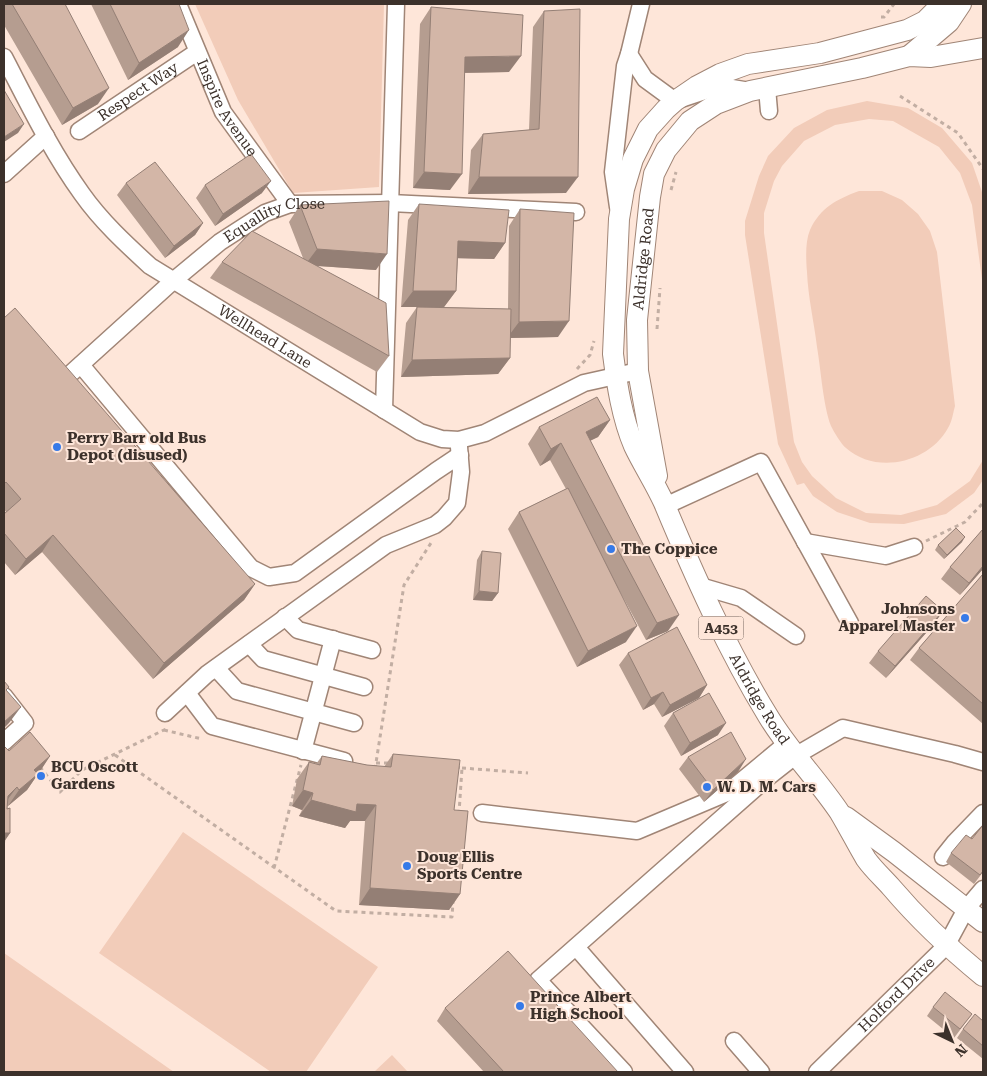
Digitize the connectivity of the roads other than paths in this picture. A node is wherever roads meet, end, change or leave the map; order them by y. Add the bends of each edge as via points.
1 (178, 4) edge
2 (396, 4) edge
3 (641, 4) edge
4 (942, 4) edge
5 (961, 4) edge
6 (983, 48) edge
7 (197, 52) junction
8 (629, 54) junction
9 (910, 56) junction
10 (4, 57) edge
11 (758, 90) junction
12 (674, 101) junction
13 (769, 111) dead end
14 (79, 131) dead end
15 (46, 136) junction
16 (4, 174) edge
17 (390, 203) junction
18 (290, 204) junction
19 (576, 212) edge
20 (619, 219) junction
21 (173, 281) junction
22 (82, 365) junction
23 (638, 371) junction
24 (616, 376) junction
25 (57, 386) edge
26 (384, 410) junction
27 (459, 448) junction
28 (662, 499) junction
29 (805, 542) junction
30 (914, 547) road end
31 (700, 586) junction
32 (285, 617) junction
33 (850, 623) dead end
34 (796, 636) dead end
35 (333, 639) junction
36 (249, 644) junction
37 (372, 650) dead end
38 (216, 668) junction
39 (323, 675) junction
40 (364, 687) dead end
41 (187, 693) junction
42 (4, 696) edge
43 (313, 713) junction
44 (168, 718) road end
45 (354, 723) dead end
46 (4, 742) edge
47 (791, 750) junction
48 (302, 757) junction
49 (344, 761) edge
50 (983, 762) edge
51 (839, 812) junction
52 (983, 813) edge
53 (518, 816) dead end
54 (943, 857) dead end
55 (983, 889) edge
56 (966, 909) junction
57 (983, 922) edge
58 (946, 946) junction
59 (576, 947) junction
60 (983, 976) edge
61 (734, 1042) dead end
62 (624, 1072) edge
63 (686, 1072) edge
64 (761, 1072) edge
65 (817, 1072) edge

1 - 7 street, Inspire Avenue
2 - 17 street
3 - 8 street
4 - 12 main road, Aldridge Road via 925,21 907,30 820,53 748,64 720,74
5 - 9 main road via 949,22
6 - 9 main road via 931,57
7 - 14 street, Respect Way
7 - 18 street, Inspire Avenue via 224,112
8 - 12 street via 645,79
8 - 20 street via 613,172
9 - 11 main road, Aldridge Road
10 - 15 street, Wellhead Lane
11 - 12 street via 720,86
11 - 13 street
11 - 23 main road, Aldridge Road / A453 via 716,104 690,121 666,150 654,174 638,320
12 - 20 main road, Aldridge Road via 648,129 633,159
15 - 16 street
15 - 21 street, Wellhead Lane via 82,195 104,222 150,266
17 - 18 street, Equallity Close
17 - 19 street, Equallity Close
17 - 26 street
18 - 21 street, Equallity Close via 265,212 227,237
20 - 24 main road, Aldridge Road / A453 via 613,354
21 - 22 street, Equallity Close
21 - 26 street, Wellhead Lane
22 - 25 street, Equallity Close
22 - 27 street via 251,568 270,577 295,573 436,471
23 - 24 street
23 - 28 main road, Aldridge Road / A453
24 - 27 street, Wellhead Lane via 581,376
24 - 28 main road, Aldridge Road / A453 via 630,435
26 - 27 street, Wellhead Lane via 420,432
27 - 32 street via 461,472 457,503 444,518 435,525 386,545
28 - 29 street via 761,462
28 - 31 main road, Aldridge Road / A453
29 - 30 street via 886,556
29 - 33 street
31 - 34 street via 741,598
31 - 47 main road, Aldridge Road / A453 via 744,675
32 - 35 street via 298,630
32 - 36 street
35 - 37 street
35 - 39 street
36 - 38 street
36 - 39 street via 263,659
38 - 41 street
38 - 43 street via 237,691
39 - 40 street
39 - 43 street
41 - 44 street
41 - 48 street via 212,726
42 - 46 street via 25,723
43 - 45 street
43 - 48 street
47 - 50 street via 843,728
47 - 51 main road, Aldridge Road / A453
47 - 53 street via 727,792 637,831 482,813
47 - 59 street via 760,783
48 - 49 street
51 - 56 main road, Aldridge Road / A453
51 - 58 main road, Aldridge Road / A453 via 867,860
52 - 54 street
55 - 56 street, Holford Drive
56 - 57 main road, Aldridge Road / A453
56 - 58 street, Holford Drive
58 - 60 main road, Aldridge Road / A453
58 - 65 street, Holford Drive
59 - 62 street via 538,980
59 - 63 street
61 - 64 street

